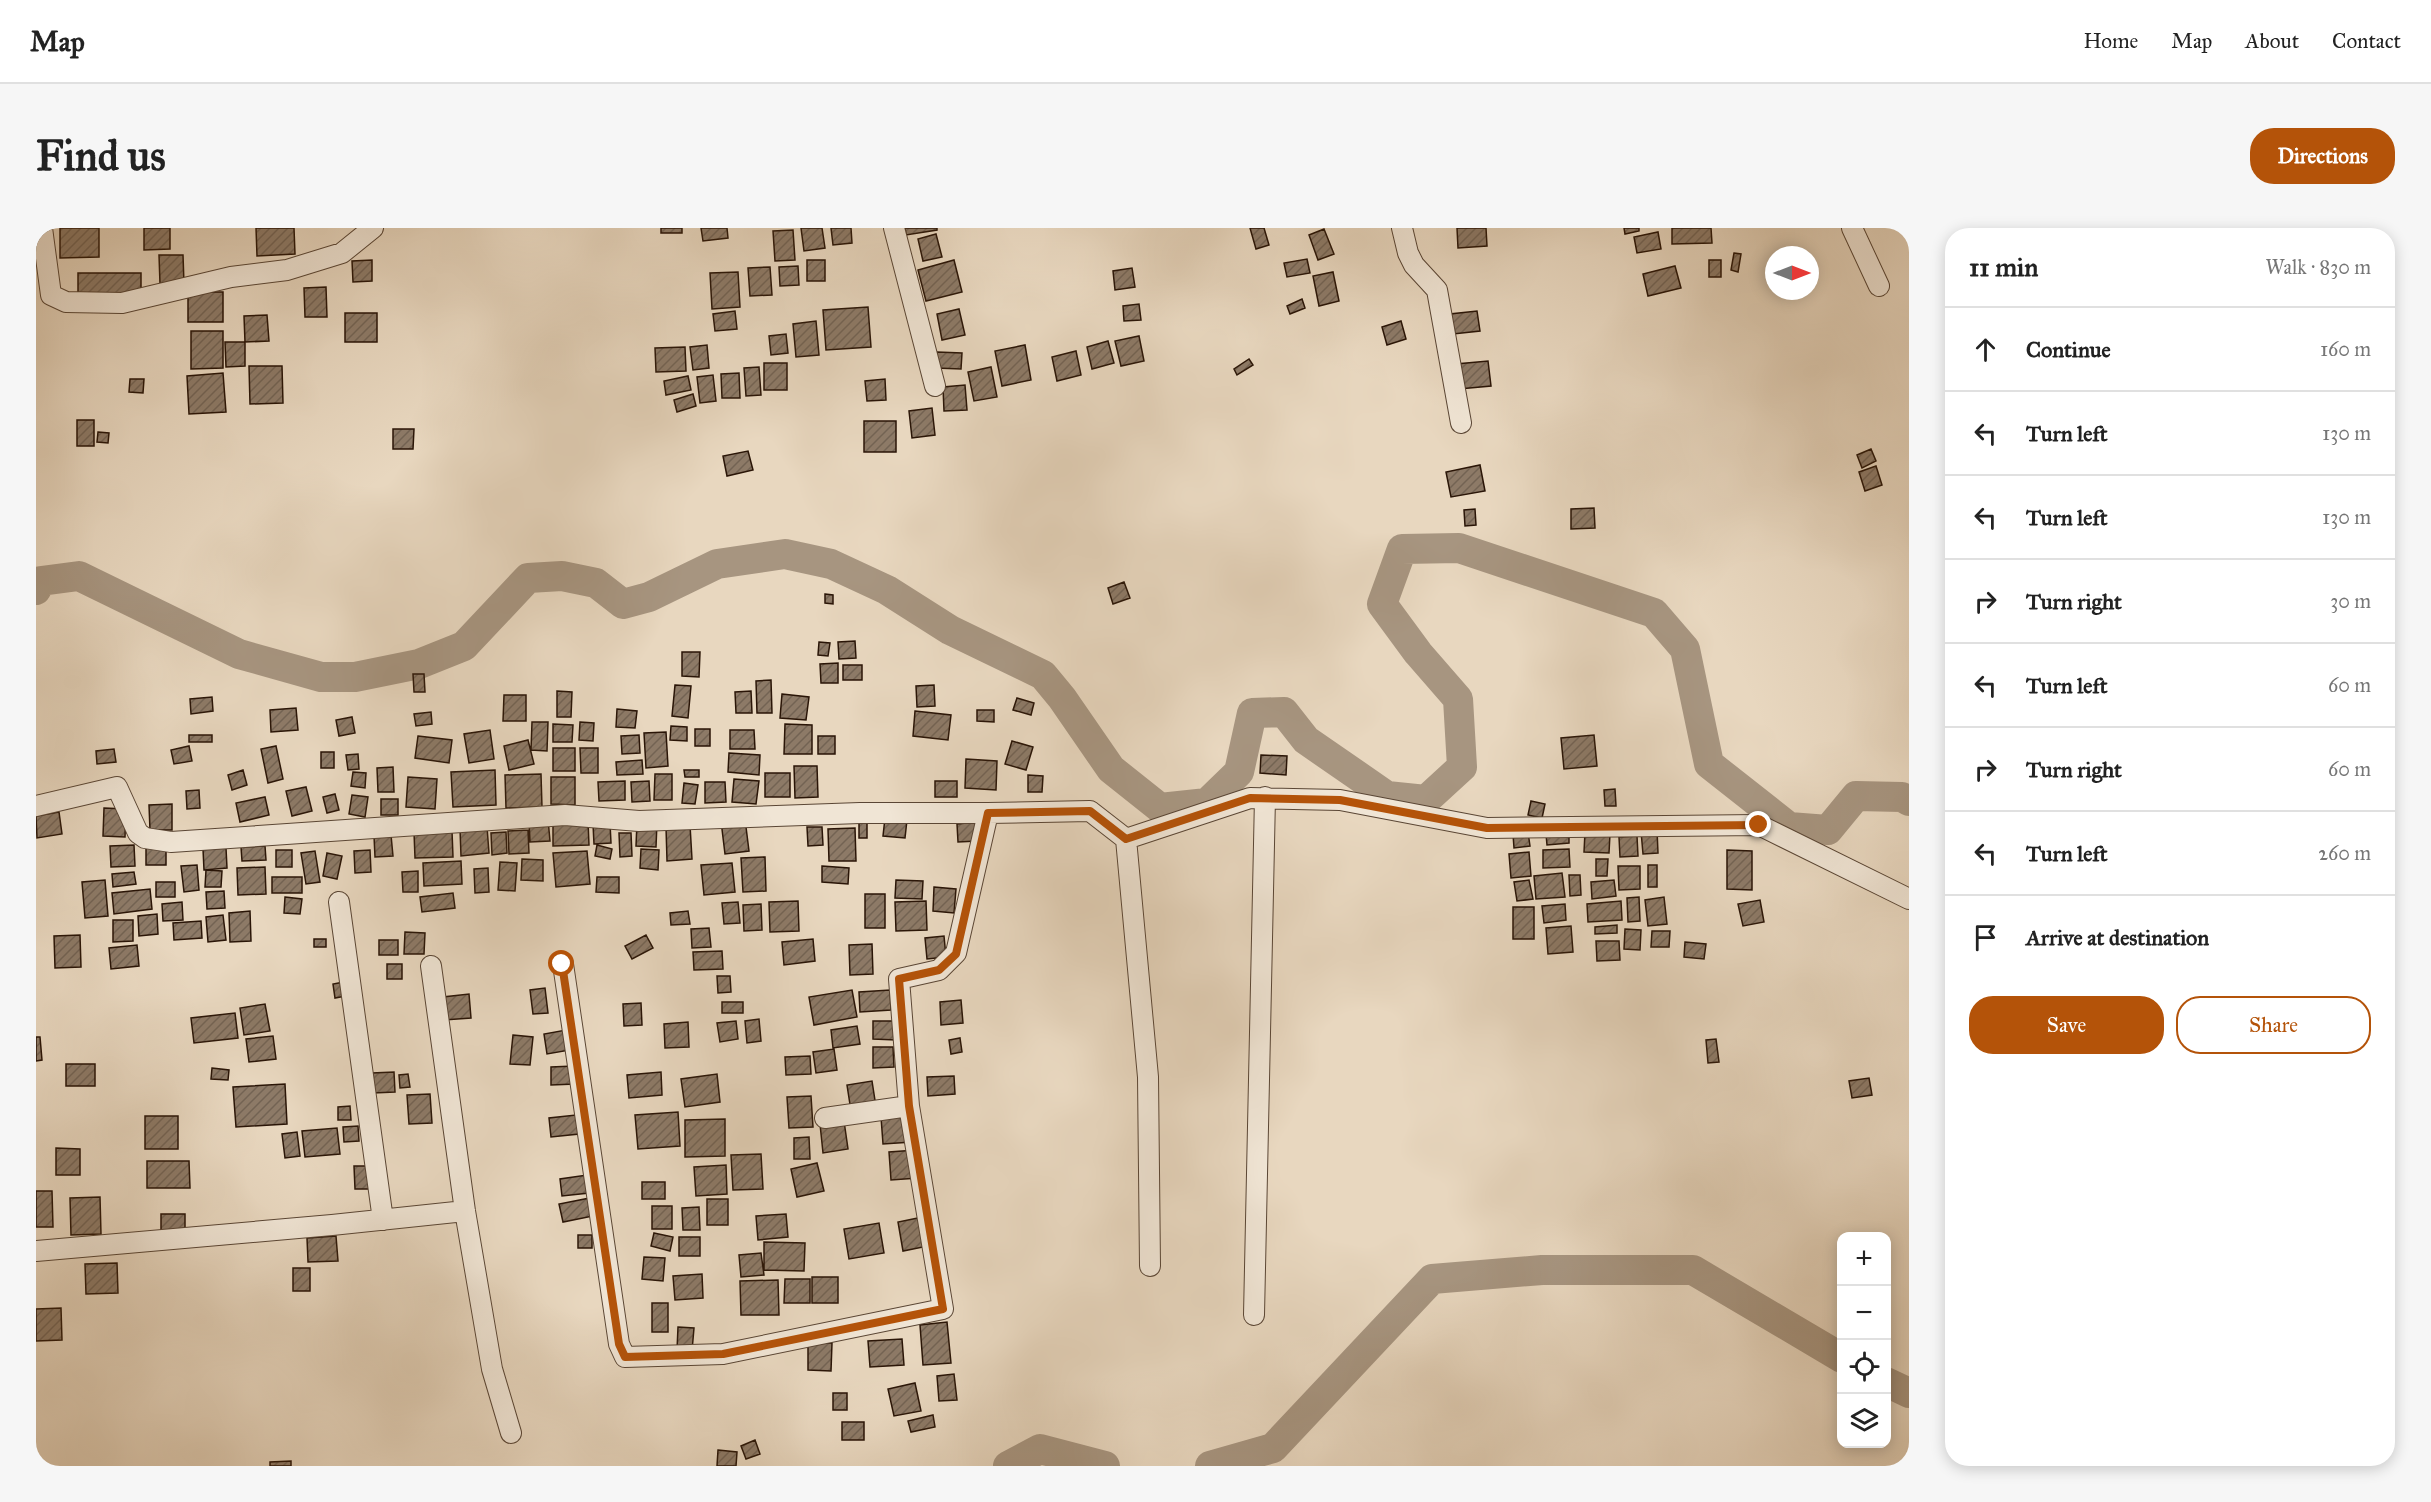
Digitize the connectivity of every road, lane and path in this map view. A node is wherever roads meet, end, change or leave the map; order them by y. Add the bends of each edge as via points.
1 (42, 228) edge
2 (373, 228) edge
3 (894, 228) edge
4 (1402, 228) edge
5 (1852, 228) edge
6 (1879, 286) dead end
7 (935, 386) dead end
8 (1461, 423) dead end
9 (1265, 797) junction
10 (36, 806) edge
11 (988, 813) junction
12 (1126, 839) junction
13 (1909, 899) edge
14 (339, 902) dead end
15 (562, 964) dead end
16 (431, 966) dead end
17 (909, 1106) junction
18 (825, 1118) dead end
19 (465, 1211) junction
20 (383, 1220) junction
21 (36, 1251) edge
22 (1150, 1266) dead end
23 (1254, 1316) dead end
24 (511, 1433) dead end

1 - 2 street via 51,295 66,302 122,303 231,277 287,270 342,254
3 - 7 street
4 - 8 street via 1414,265 1437,290
5 - 6 street
9 - 12 street via 1250,798
9 - 13 street via 1340,800 1487,828 1759,825
9 - 23 street
10 - 11 street via 117,787 138,833 171,842 565,815 639,821
11 - 12 street via 1090,811
11 - 17 street via 956,954 939,970 899,979
12 - 22 street via 1148,1077
14 - 20 street
15 - 17 street via 619,1344 625,1357 723,1354 943,1309
16 - 19 street
17 - 18 street
19 - 20 street
19 - 24 street via 492,1369
20 - 21 street

